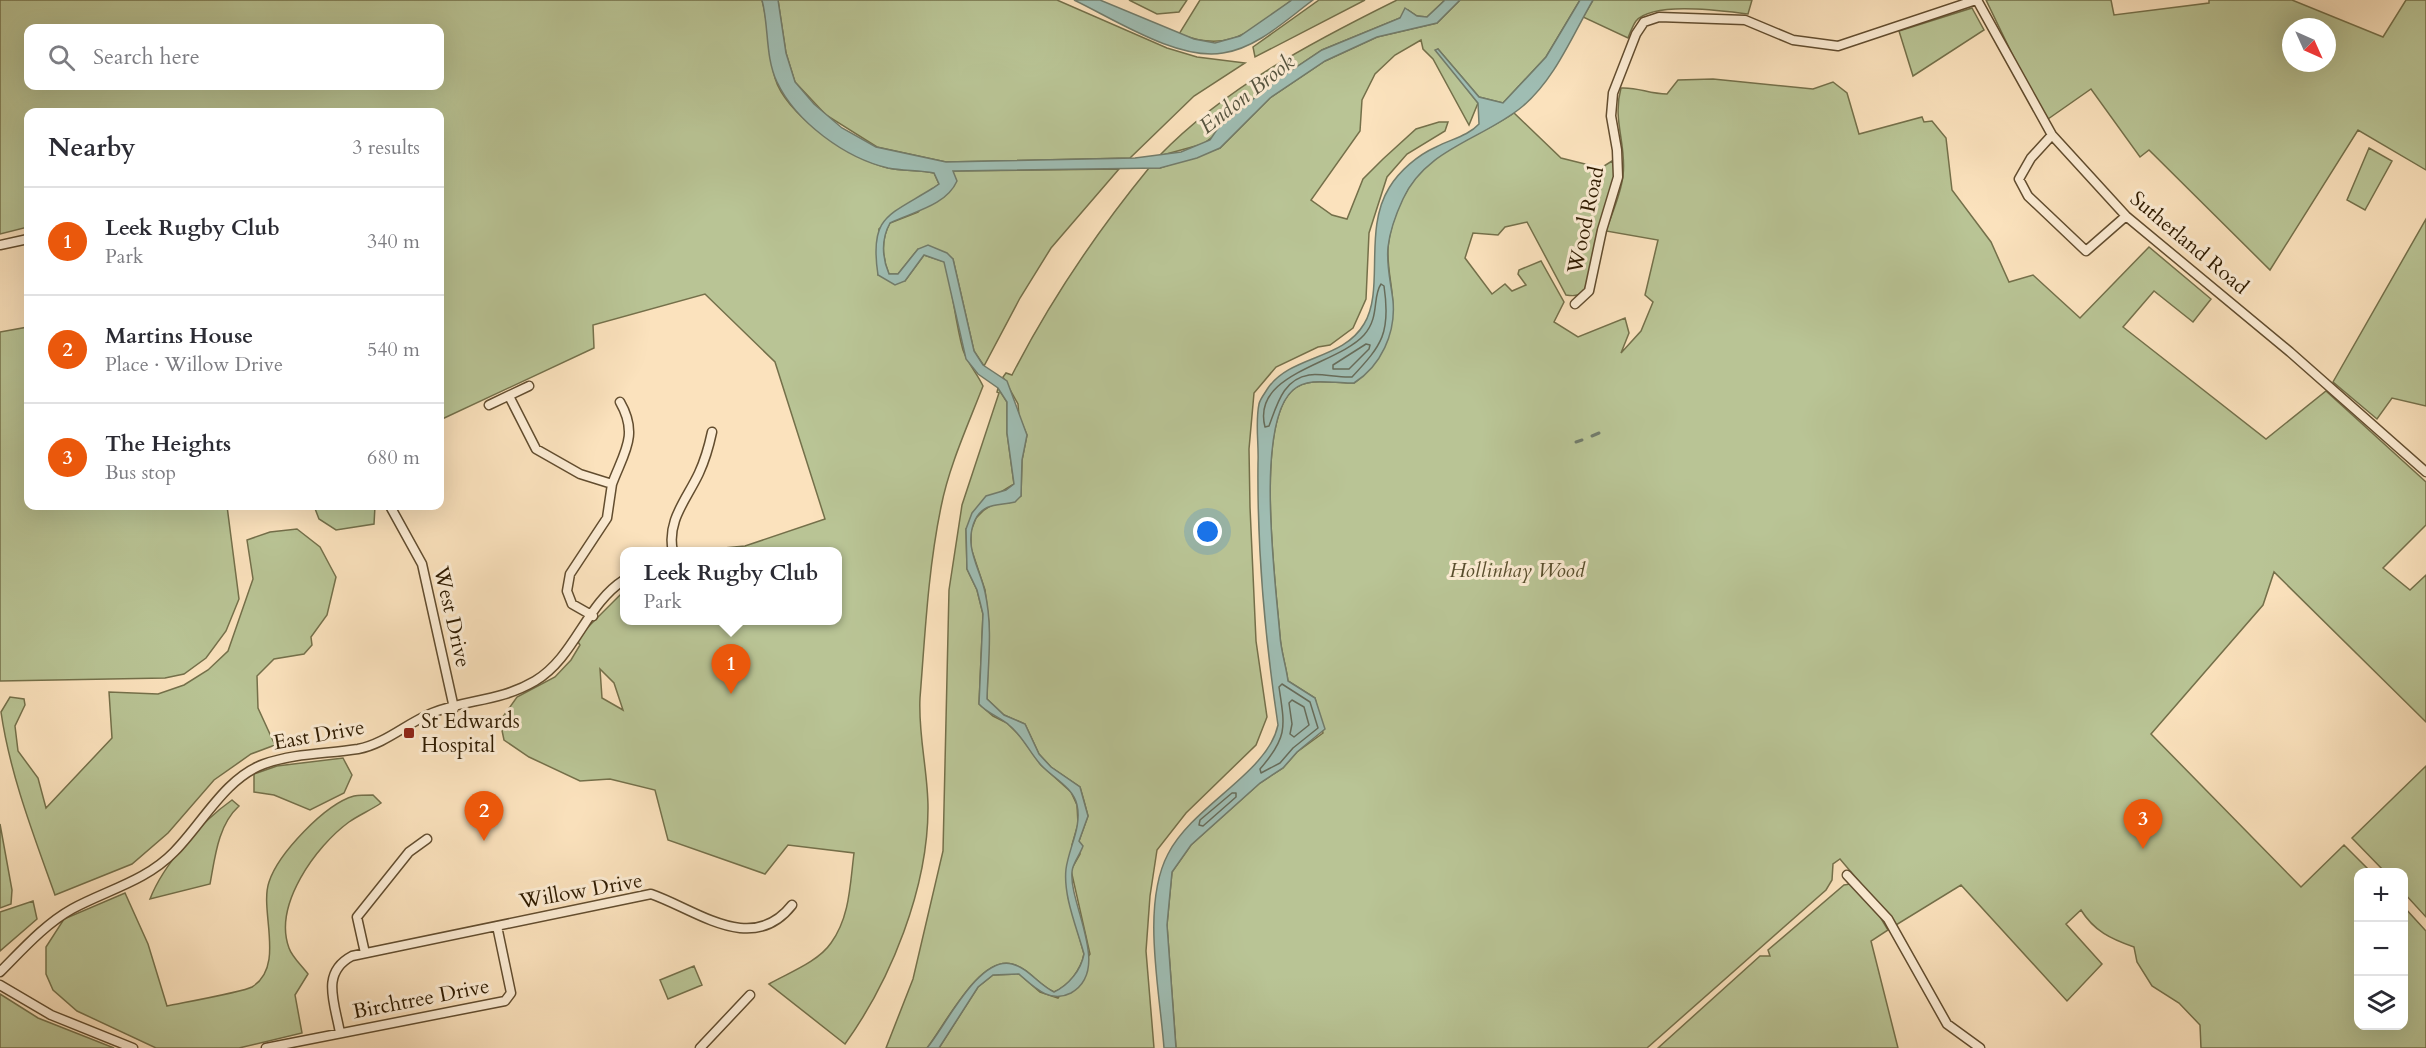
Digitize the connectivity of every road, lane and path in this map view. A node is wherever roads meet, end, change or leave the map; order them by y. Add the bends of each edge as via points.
1 (1976, 0) edge
2 (2052, 135) junction
3 (2126, 216) junction
4 (24, 240) edge
5 (0, 245) edge
6 (1575, 304) dead end
7 (529, 386) dead end
8 (509, 396) junction
9 (620, 402) dead end
10 (489, 405) dead end
11 (712, 432) dead end
12 (2426, 472) edge
13 (612, 484) junction
14 (392, 510) edge
15 (673, 547) edge
16 (620, 584) edge
17 (593, 616) junction
18 (454, 708) junction
19 (427, 839) dead end
20 (1847, 876) dead end
21 (792, 905) dead end
22 (497, 926) junction
23 (365, 953) junction
24 (0, 972) edge
25 (0, 985) edge
26 (750, 996) dead end
27 (340, 1032) junction
28 (133, 1048) edge
29 (266, 1048) edge
30 (700, 1048) edge
31 (1980, 1048) edge

1 - 2 street, Sutherland Road
1 - 6 street, Wood Road via 1828,47 1793,40 1745,20 1659,17 1644,22 1613,93 1611,116 1618,177 1589,291
2 - 3 street, Sutherland Road
2 - 3 street via 2019,179 2028,196 2086,251
3 - 12 street, Sutherland Road via 2290,352
4 - 5 street
7 - 8 street
8 - 10 street
8 - 13 street via 527,436 543,454 580,474
9 - 13 street via 630,422 630,437
11 - 15 street via 699,472 674,521
13 - 17 street via 607,518 570,574 567,591 572,604
14 - 18 street, West Drive via 422,564
16 - 17 street, East Drive via 603,599
17 - 18 street, East Drive via 559,661 538,679 510,695
18 - 24 street, East Drive via 415,720 360,749 297,754 261,765 208,808 156,869 70,910
19 - 23 street via 409,852 357,917
20 - 31 street via 1888,919 1947,1024
21 - 22 street, Willow Drive via 771,926 756,930 706,919 651,894
22 - 23 street, Willow Drive
22 - 27 street, Birchtree Drive via 511,993 505,1001
23 - 27 street, Willow Drive via 340,963 334,970 332,982
25 - 28 street via 51,1015
26 - 30 street
27 - 29 street, Birchtree Drive

